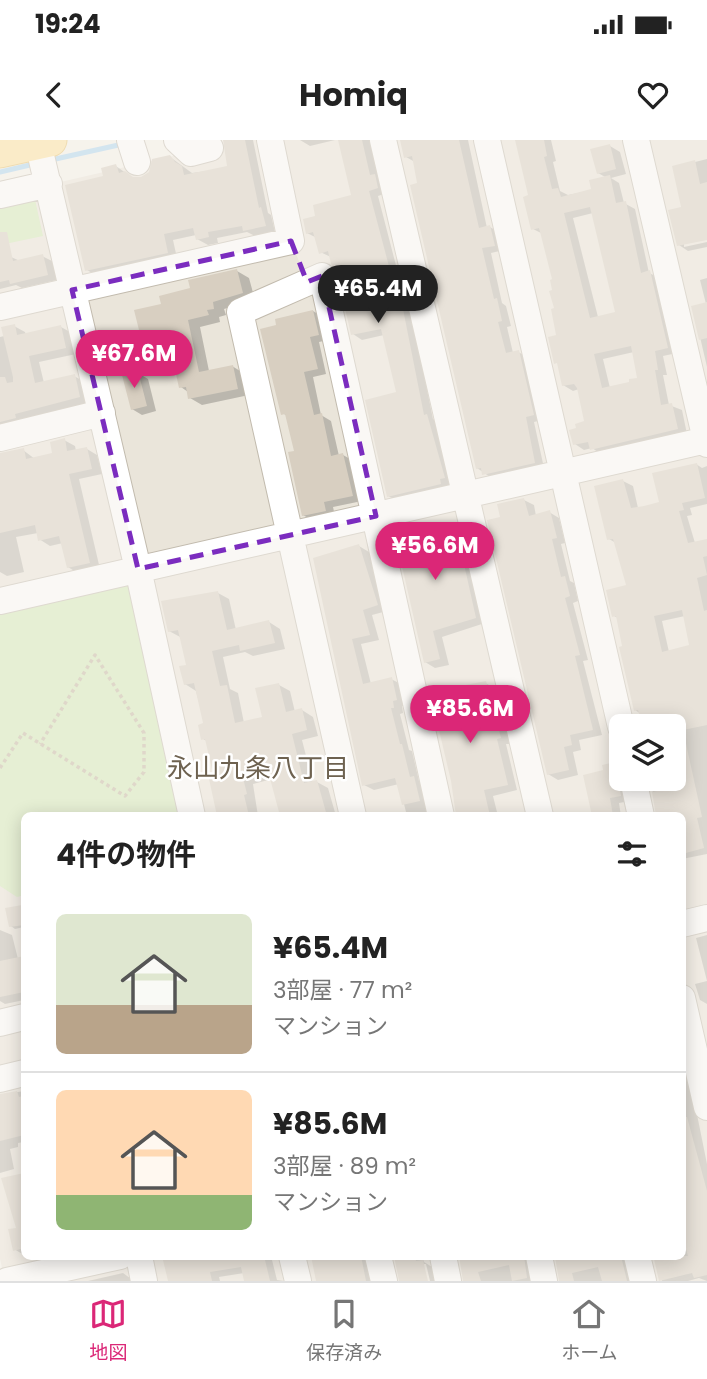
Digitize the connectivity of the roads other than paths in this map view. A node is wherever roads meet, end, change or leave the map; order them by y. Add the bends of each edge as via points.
1 (270, 140) edge
2 (383, 140) edge
3 (487, 140) edge
4 (636, 140) edge
5 (178, 141) edge
6 (210, 148) dead end
7 (0, 151) edge
8 (45, 159) edge
9 (0, 195) edge
10 (290, 241) junction
11 (307, 282) junction
12 (72, 290) junction
13 (0, 307) edge
14 (102, 414) junction
15 (0, 438) edge
16 (707, 441) edge
17 (564, 474) junction
18 (466, 496) junction
19 (376, 516) junction
20 (290, 537) junction
21 (138, 569) junction
22 (0, 601) edge
23 (618, 714) edge
24 (636, 791) edge
25 (191, 812) edge
26 (352, 812) edge
27 (440, 812) edge
28 (539, 812) edge
29 (640, 812) edge
30 (707, 918) edge
31 (686, 923) edge
32 (686, 1015) edge
33 (21, 1018) edge
34 (0, 1023) edge
35 (21, 1074) edge
36 (0, 1079) edge
37 (707, 1107) edge
38 (102, 1260) edge
39 (140, 1260) edge
40 (293, 1260) edge
41 (379, 1260) edge
42 (444, 1260) edge
43 (540, 1260) edge
44 (638, 1260) edge
45 (7, 1281) edge
46 (144, 1281) edge
47 (298, 1281) edge
48 (384, 1281) edge
49 (448, 1281) edge
50 (544, 1281) edge
51 (643, 1281) edge

1 - 10 street
2 - 18 street
3 - 17 street
4 - 16 street
5 - 6 street via 191,153
7 - 8 main road
8 - 9 street
8 - 12 street
10 - 11 street
10 - 12 street
11 - 19 street via 321,276
11 - 20 street via 240,312
12 - 13 street
12 - 14 street
14 - 15 street
14 - 21 street
16 - 17 street
17 - 18 street
17 - 23 street
18 - 19 street
18 - 28 street
19 - 20 street
19 - 27 street
20 - 21 street
20 - 26 street
21 - 22 street
21 - 25 street
24 - 29 street
30 - 31 street
32 - 37 street
33 - 34 street
35 - 36 street
38 - 45 street
39 - 46 street
40 - 47 street
41 - 48 street
42 - 49 street
43 - 50 street
44 - 51 street

